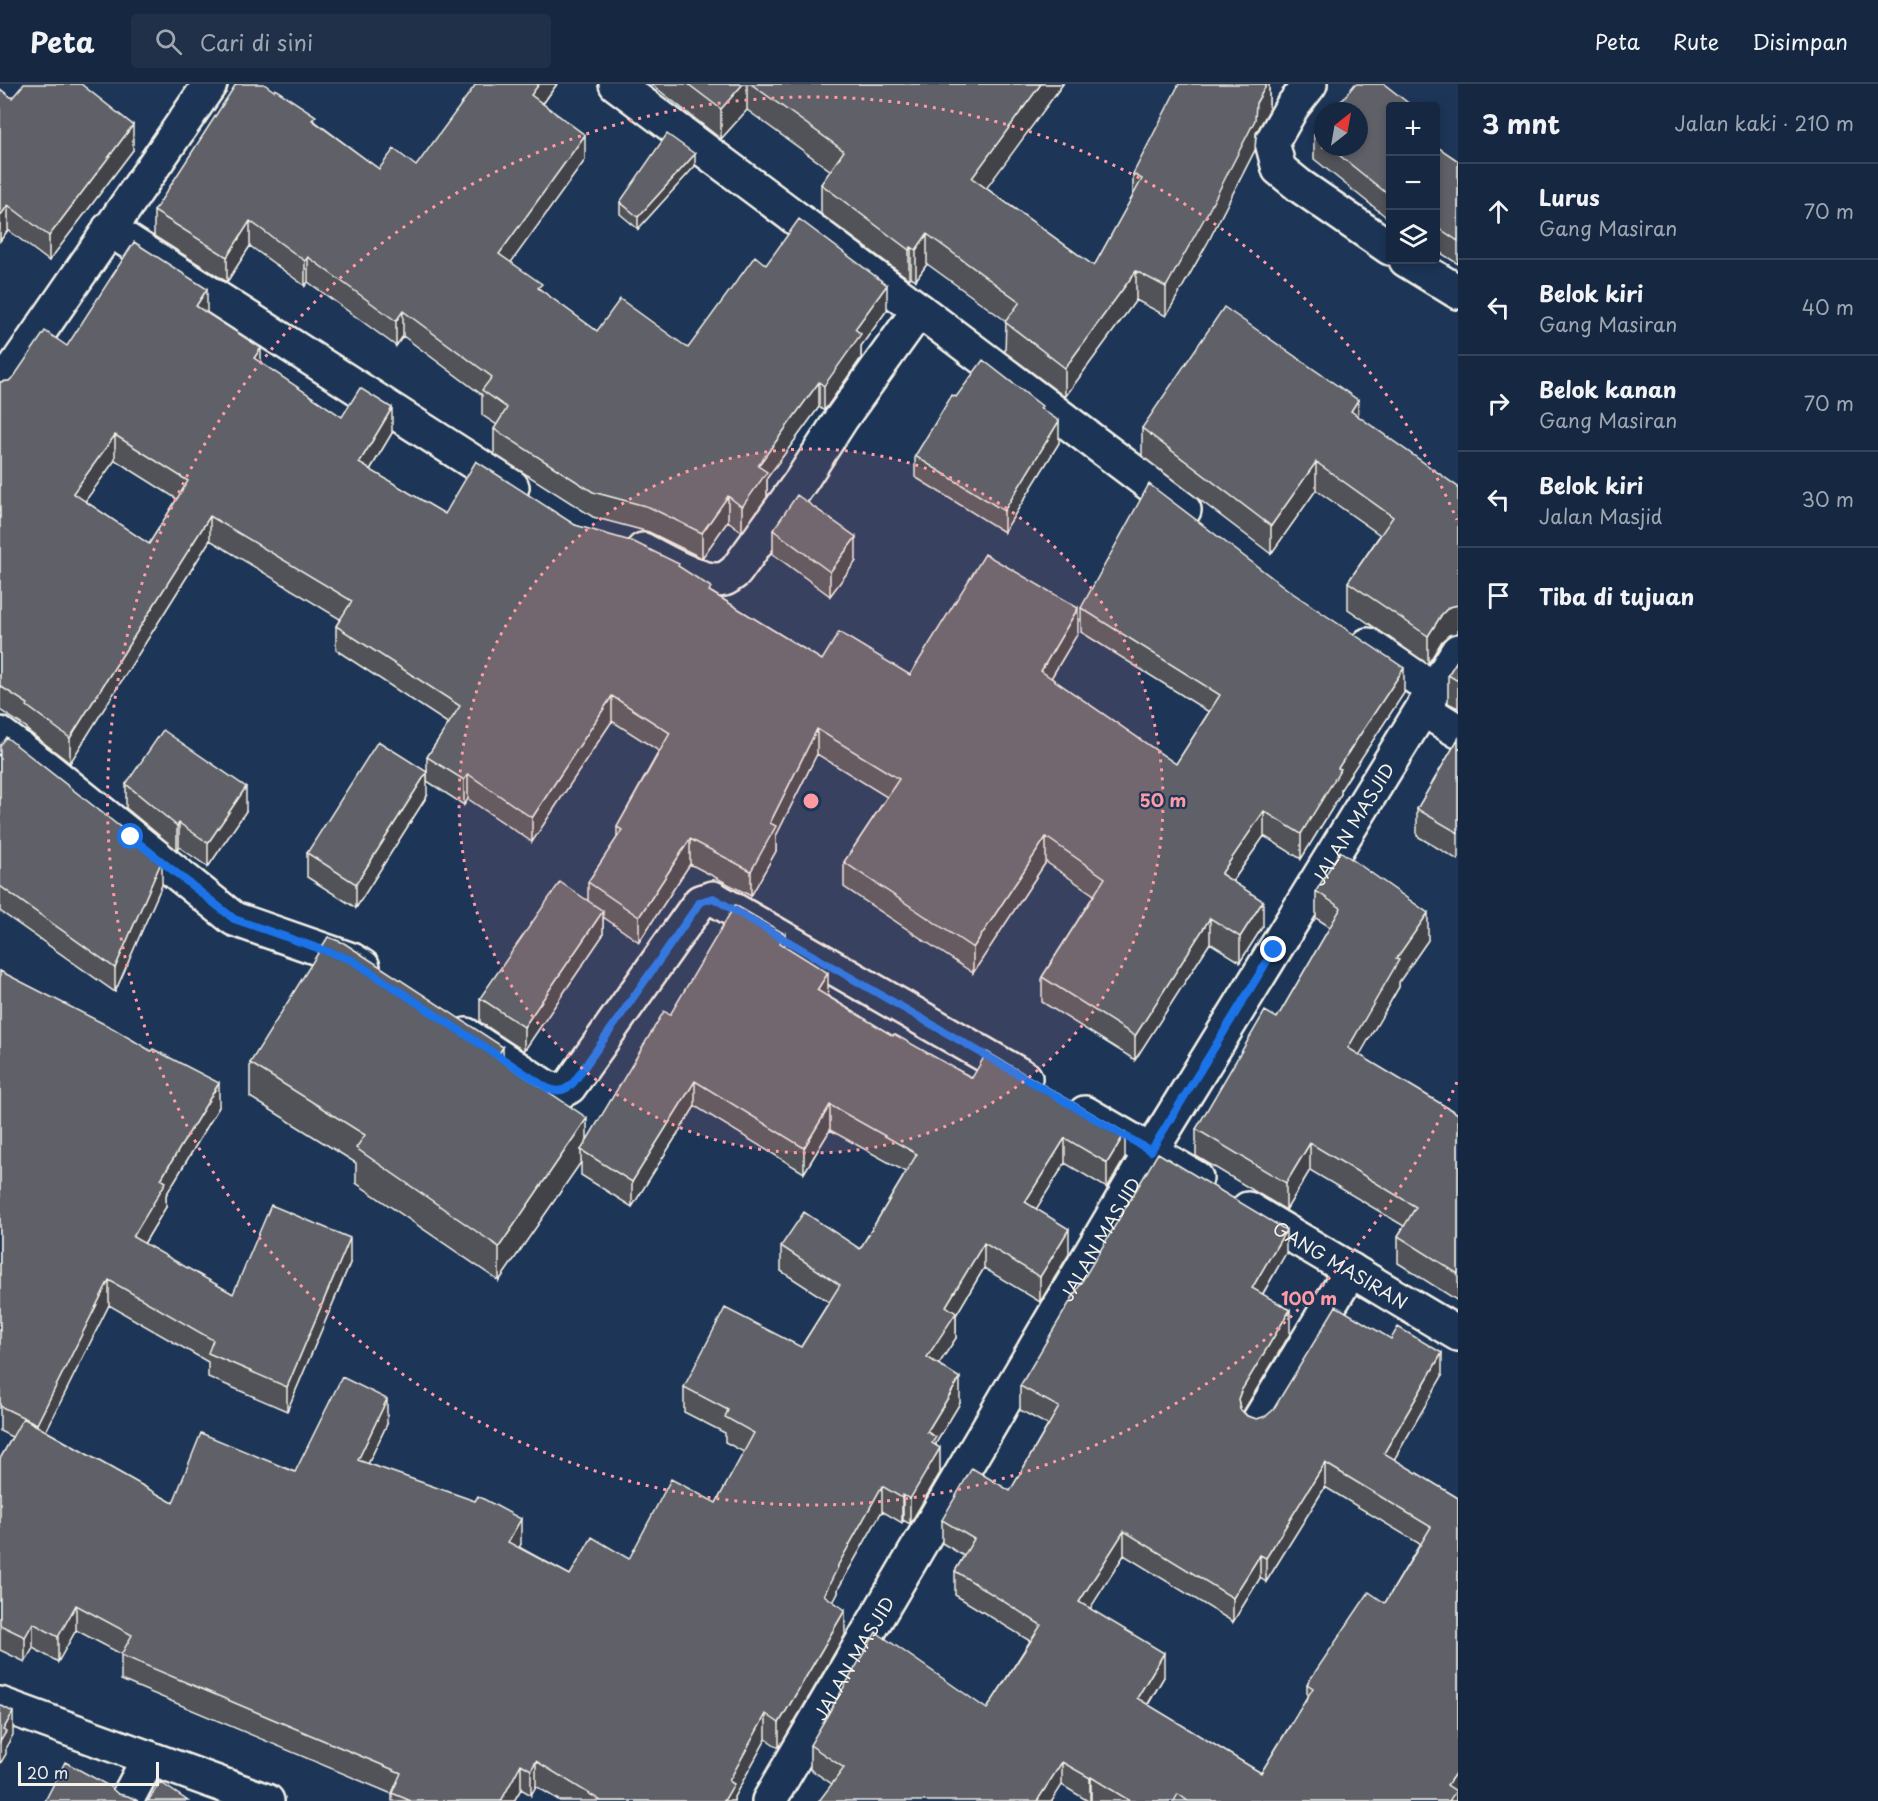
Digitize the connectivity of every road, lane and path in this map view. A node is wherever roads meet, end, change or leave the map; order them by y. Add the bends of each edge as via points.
1 (210, 84) edge
2 (616, 84) edge
3 (1310, 84) edge
4 (109, 230) junction
5 (1386, 245) edge
6 (1412, 264) edge
7 (1458, 292) edge
8 (919, 310) junction
9 (0, 389) edge
10 (535, 502) edge
11 (1209, 530) edge
12 (619, 543) edge
13 (1340, 626) edge
14 (1458, 651) edge
15 (1429, 699) junction
16 (1458, 731) edge
17 (0, 734) edge
18 (391, 985) edge
19 (440, 1018) edge
20 (1151, 1151) junction
21 (1351, 1270) junction
22 (1458, 1334) edge
23 (1257, 1424) edge
24 (0, 1704) edge
25 (149, 1758) junction
26 (126, 1801) edge
27 (267, 1801) edge
28 (769, 1801) edge

1 - 4 street
2 - 8 street
3 - 5 street via 1272,142 1279,169
4 - 9 street
4 - 10 street
6 - 7 street
8 - 11 street
8 - 12 street via 745,561 731,575 715,580 701,578 641,549
13 - 15 street
14 - 15 street, JALAN MASJID
15 - 16 street
15 - 20 street, JALAN MASJID
17 - 18 street via 234,919 352,960
19 - 20 street, GANG MASIRAN via 547,1088 561,1091 574,1082 700,902 713,898
20 - 21 street, GANG MASIRAN
20 - 28 street, JALAN MASJID
21 - 22 street, GANG MASIRAN
21 - 23 street
24 - 25 street
25 - 26 street
25 - 27 street

